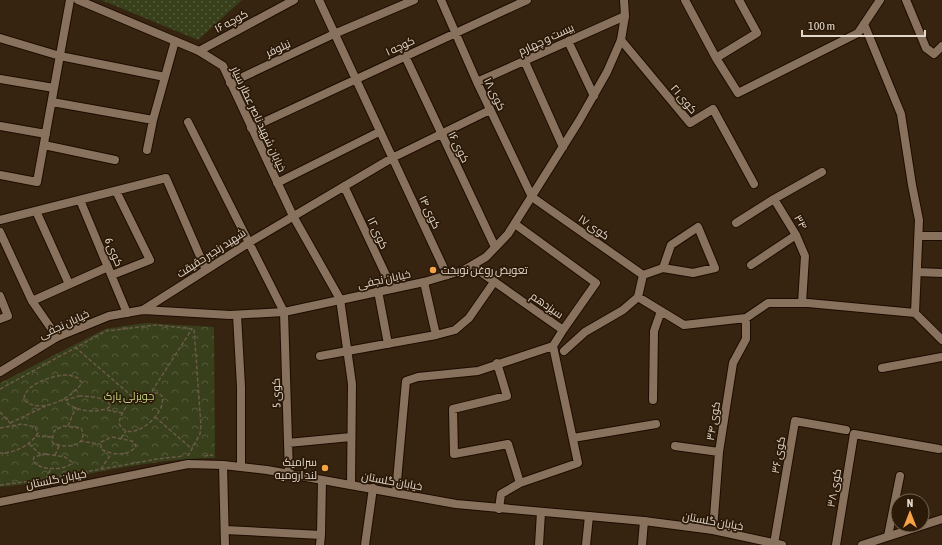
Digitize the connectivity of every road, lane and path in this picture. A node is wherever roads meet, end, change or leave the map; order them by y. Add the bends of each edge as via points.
1 (70, 0) edge
2 (78, 0) edge
3 (294, 0) edge
4 (318, 0) edge
5 (414, 0) edge
6 (441, 0) edge
7 (527, 0) edge
8 (624, 0) edge
9 (685, 0) edge
10 (739, 0) edge
11 (880, 0) edge
12 (906, 0) edge
13 (625, 16) junction
14 (864, 24) junction
15 (334, 34) junction
16 (455, 34) junction
17 (0, 38) edge
18 (621, 40) junction
19 (175, 41) junction
20 (568, 41) junction
21 (942, 46) edge
22 (199, 51) junction
23 (60, 56) junction
24 (405, 56) junction
25 (716, 58) junction
26 (525, 62) junction
27 (165, 77) junction
28 (0, 79) edge
29 (356, 80) junction
30 (477, 82) junction
31 (230, 83) junction
32 (54, 88) junction
33 (594, 96) junction
34 (52, 102) junction
35 (490, 110) junction
36 (153, 120) junction
37 (188, 122) dead end
38 (0, 126) edge
39 (251, 128) junction
40 (379, 132) junction
41 (46, 134) junction
42 (440, 134) junction
43 (44, 145) junction
44 (563, 147) junction
45 (147, 150) dead end
46 (392, 158) junction
47 (115, 160) dead end
48 (822, 172) dead end
49 (0, 175) edge
50 (277, 183) junction
51 (754, 184) dead end
52 (344, 186) junction
53 (116, 191) junction
54 (532, 197) junction
55 (774, 198) junction
56 (80, 200) junction
57 (36, 211) junction
58 (293, 216) junction
59 (0, 220) edge
60 (736, 223) dead end
61 (515, 224) junction
62 (796, 235) junction
63 (1, 236) edge
64 (919, 236) junction
65 (942, 236) edge
66 (250, 242) junction
67 (495, 247) junction
68 (751, 265) dead end
69 (472, 266) junction
70 (108, 267) junction
71 (663, 268) junction
72 (206, 270) junction
73 (917, 272) junction
74 (942, 273) edge
75 (112, 275) junction
76 (447, 275) junction
77 (643, 275) junction
78 (424, 282) junction
79 (494, 282) junction
80 (69, 284) junction
81 (392, 288) junction
82 (378, 291) junction
83 (0, 296) edge
84 (638, 297) junction
85 (340, 299) junction
86 (32, 301) junction
87 (802, 303) junction
88 (143, 310) junction
89 (661, 311) junction
90 (284, 312) junction
91 (127, 313) junction
92 (915, 313) junction
93 (237, 315) junction
94 (746, 318) junction
95 (0, 319) edge
96 (192, 329) junction
97 (562, 330) junction
98 (436, 335) junction
99 (57, 337) junction
100 (942, 340) edge
101 (388, 344) junction
102 (553, 346) junction
103 (75, 347) junction
104 (348, 350) junction
105 (564, 351) dead end
106 (320, 356) dead end
107 (942, 357) edge
108 (497, 364) junction
109 (882, 368) dead end
110 (0, 372) edge
111 (0, 389) edge
112 (151, 392) junction
113 (135, 398) junction
114 (653, 400) dead end
115 (55, 402) junction
116 (76, 407) junction
117 (105, 410) junction
118 (0, 412) edge
119 (122, 413) junction
120 (155, 417) junction
121 (11, 424) junction
122 (656, 424) dead end
123 (68, 426) junction
124 (0, 428) edge
125 (126, 430) junction
126 (846, 430) dead end
127 (36, 436) junction
128 (52, 437) junction
129 (121, 438) junction
130 (351, 438) junction
131 (573, 438) junction
132 (80, 441) junction
133 (29, 443) junction
134 (288, 443) junction
135 (100, 444) junction
136 (59, 446) junction
137 (675, 446) dead end
138 (192, 449) junction
139 (939, 449) dead end
140 (719, 452) junction
141 (0, 453) edge
142 (111, 453) junction
143 (41, 455) junction
144 (55, 455) junction
145 (223, 465) junction
146 (241, 467) junction
147 (51, 468) junction
148 (101, 469) junction
149 (289, 474) junction
150 (900, 476) dead end
151 (46, 479) junction
152 (322, 480) junction
153 (520, 483) junction
154 (0, 485) edge
155 (351, 485) junction
156 (373, 488) junction
157 (396, 492) junction
158 (0, 502) edge
159 (499, 509) junction
160 (541, 512) junction
161 (589, 516) junction
162 (942, 519) edge
163 (644, 521) junction
164 (225, 530) junction
165 (713, 530) junction
166 (321, 535) junction
167 (888, 536) junction
168 (778, 544) edge
169 (224, 545) edge
170 (320, 545) edge
171 (365, 545) edge
172 (539, 545) edge
173 (586, 545) edge
174 (642, 545) edge
175 (836, 545) edge
176 (862, 545) edge

1 - 23 street
2 - 19 street, خیابان شهید ناصر عطار سیار
3 - 22 street, کوچه ۱۶
4 - 15 street, کوی ۱۴
5 - 15 street, نیلوفر
6 - 16 street, کوی ۱۸
7 - 16 street, کوچه ۱
8 - 13 street, خیابان نجفی
9 - 25 street
10 - 25 street via 757,33
11 - 14 street
12 - 21 street via 926,48 934,54
13 - 18 street, خیابان نجفی
13 - 20 street, بیست و چهارم
14 - 25 street via 858,33 738,93
14 - 64 street via 901,114 919,220
15 - 29 street, کوی ۱۴
15 - 31 street, نیلوفر
16 - 24 street, کوچه ۱
16 - 30 street, کوی ۱۸
17 - 23 street
18 - 33 street, خیابان نجفی
18 - 51 street, کوی ۲۱ via 690,123 713,109
19 - 22 street, خیابان شهید ناصر عطار سیار
19 - 27 street
20 - 26 street, بیست و چهارم
20 - 33 street
22 - 31 street, خیابان شهید ناصر عطار سیار via 223,66
23 - 27 street
23 - 32 street
24 - 29 street, کوچه ۱
24 - 42 street, کوی ۱۶
26 - 30 street, بیست و چهارم
26 - 44 street
27 - 36 street
28 - 32 street
29 - 39 street, کوچه ۱
29 - 40 street, کوی ۱۴
30 - 35 street, کوی ۱۸
31 - 39 street, خیابان شهید ناصر عطار سیار
32 - 34 street
33 - 44 street, خیابان نجفی
34 - 36 street
34 - 41 street
35 - 42 street, شهید رنجبر حقیقت
35 - 54 street, کوی ۱۸
36 - 45 street
37 - 66 street
38 - 41 street
39 - 50 street, خیابان شهید ناصر عطار سیار
40 - 46 street, کوی ۱۴
40 - 50 street
41 - 43 street
42 - 46 street, شهید رنجبر حقیقت
42 - 67 street, کوی ۱۶
43 - 47 street
43 - 49 street via 37,182
44 - 54 street, خیابان نجفی
46 - 52 street, شهید رنجبر حقیقت
46 - 76 street, کوی ۱۴
48 - 55 street
50 - 58 street, خیابان شهید ناصر عطار سیار
52 - 58 street, شهید رنجبر حقیقت
52 - 81 street, کوی ۱۲
53 - 56 street
53 - 72 street via 166,178
53 - 75 street via 150,260
54 - 61 street, خیابان نجفی
54 - 77 street, کوی ۱۷
55 - 60 street
55 - 62 street, ۳۴
56 - 57 street
56 - 70 street, کوی 6
57 - 59 street
57 - 80 street
58 - 66 street, شهید رنجبر حقیقت
58 - 85 street, خیابان شهید ناصر عطار سیار
61 - 67 street, خیابان نجفی
61 - 97 street, سیزدهم via 596,282
62 - 68 street
62 - 87 street, ۳۴ via 805,256
63 - 86 street
64 - 65 street
64 - 73 street
66 - 72 street, شهید رنجبر حقیقت
66 - 90 street
67 - 69 street, خیابان نجفی
69 - 76 street, خیابان نجفی
69 - 79 street, سیزدهم
70 - 75 street, کوی 6
70 - 80 street
71 - 71 street via 671,245 698,227 715,268 693,272
71 - 77 street
72 - 88 street, شهید رنجبر حقیقت
73 - 74 street
73 - 92 street
75 - 91 street, کوی 6
76 - 78 street, خیابان نجفی
77 - 84 street
78 - 81 street, خیابان نجفی
78 - 98 street
79 - 97 street, سیزدهم
79 - 98 street via 469,318 455,330
80 - 86 street
81 - 82 street, خیابان نجفی
82 - 85 street, خیابان نجفی
82 - 101 street
83 - 95 street via 8,316
84 - 89 street
84 - 105 street via 623,310 585,332
85 - 90 street, خیابان نجفی
85 - 104 street
86 - 99 street
87 - 92 street
87 - 94 street via 768,303
88 - 91 street, خیابان نجفی
88 - 93 street, خیابان نجفی
89 - 94 street via 684,325
89 - 114 street via 654,331
90 - 93 street, خیابان نجفی
90 - 134 street, کوی 5
91 - 99 street, خیابان نجفی via 109,316
92 - 100 street
93 - 146 street via 241,387
94 - 140 street, کوی ۳۴ via 746,339 733,363
96 - 103 path via 156,325 106,331
96 - 112 path
96 - 138 path via 201,416 200,434
97 - 102 street
98 - 101 street
99 - 110 street, خیابان نجفی
101 - 104 street
102 - 108 street
102 - 131 street
103 - 111 path
103 - 113 path
104 - 106 street
104 - 130 street via 352,384
107 - 109 street
108 - 153 street via 507,396 453,409 454,454 508,444
108 - 157 street via 478,371 418,376 406,381
112 - 113 path
112 - 120 path via 158,393 163,400
113 - 119 path
115 - 115 path via 36,406 26,402 24,397 29,388 55,376 68,375 81,380 80,386 71,394
115 - 121 path
116 - 117 path
116 - 117 path via 68,405 66,400 87,396 110,403 111,406
116 - 123 path
117 - 119 path
118 - 121 path
119 - 125 path via 119,423
120 - 125 path via 134,432
120 - 138 path
121 - 124 path
121 - 127 path via 31,425 37,430
122 - 131 street
123 - 128 path via 54,431
123 - 132 path via 81,428 83,434
125 - 129 path
126 - 168 street, کوی ۳۶ via 795,421
127 - 128 path
127 - 133 path
128 - 136 path via 53,443
129 - 135 path via 106,438
129 - 142 path via 132,440 136,444 135,448 123,453
130 - 134 street
130 - 155 street
131 - 153 street via 578,463
132 - 135 path
132 - 136 path via 73,446
133 - 141 path via 14,451
133 - 143 path
134 - 149 street, کوی 5
135 - 142 path via 101,449
136 - 144 path
137 - 140 street
138 - 148 path via 188,456
139 - 175 street, کوی ۳۸ via 854,434
140 - 165 street, کوی ۳۴
142 - 148 path
143 - 144 path
143 - 147 path via 34,457 34,463
144 - 147 path via 68,458 72,462 60,468
145 - 146 street, خیابان گلستان
145 - 158 street, خیابان گلستان via 188,464
145 - 164 street
146 - 149 street, خیابان گلستان
147 - 151 path
148 - 151 path
149 - 152 street, خیابان گلستان
150 - 167 street
151 - 154 path
152 - 155 street, خیابان گلستان
152 - 166 street
153 - 159 street via 501,494
155 - 156 street, خیابان گلستان
156 - 157 street, خیابان گلستان
156 - 171 street
157 - 159 street, خیابان گلستان via 456,504
159 - 160 street, خیابان گلستان
160 - 161 street, خیابان گلستان
160 - 172 street
161 - 163 street, خیابان گلستان
161 - 173 street
162 - 167 street
163 - 165 street, خیابان گلستان
163 - 174 street
164 - 166 street
164 - 169 street
165 - 168 street, خیابان گلستان
166 - 170 street
167 - 176 street

